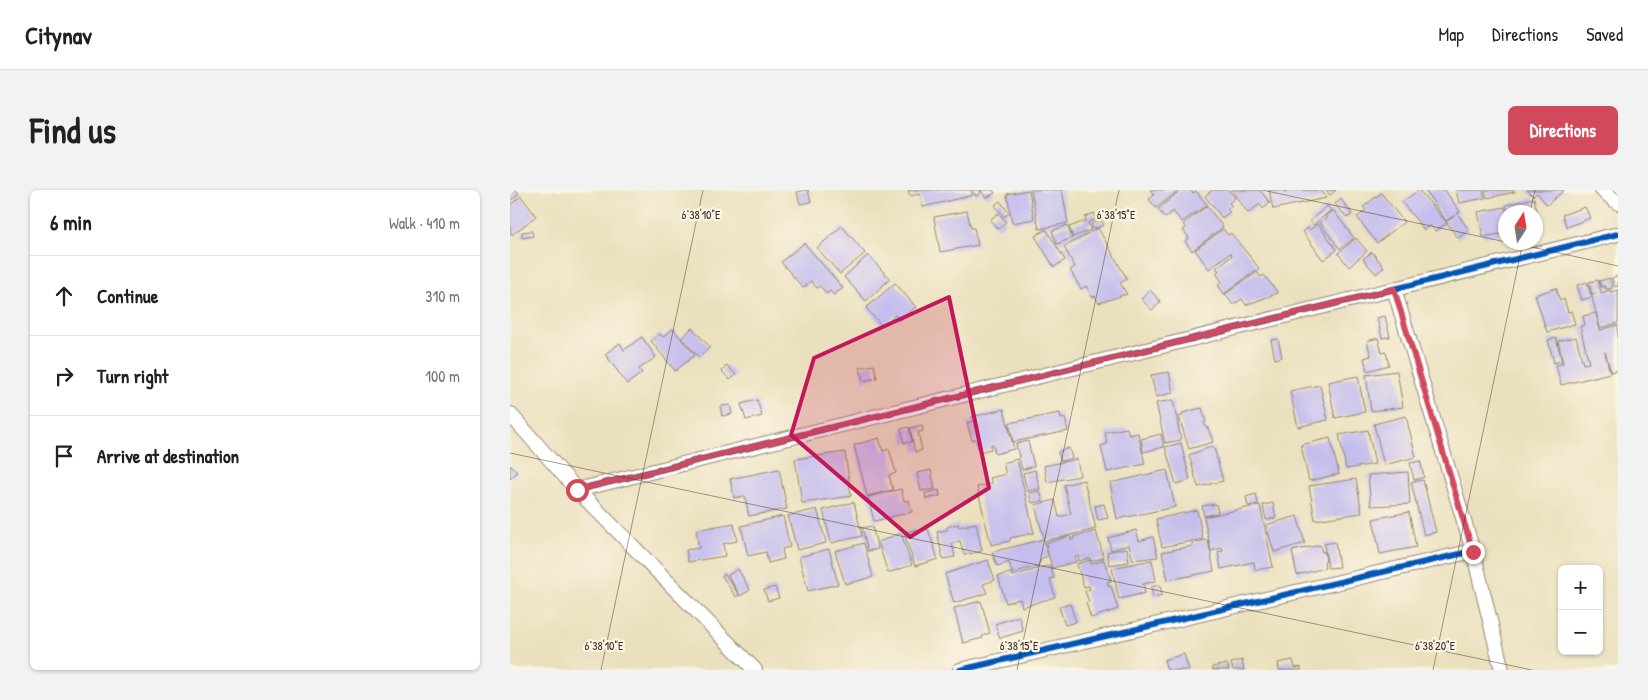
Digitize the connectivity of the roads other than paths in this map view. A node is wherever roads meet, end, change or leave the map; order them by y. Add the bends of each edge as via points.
1 (1602, 190) edge
2 (1618, 203) edge
3 (1618, 234) edge
4 (1394, 289) junction
5 (510, 414) edge
6 (577, 490) junction
7 (1473, 552) junction
8 (755, 670) edge
9 (960, 670) edge
10 (1502, 670) edge

1 - 2 street
3 - 4 street
4 - 6 street
4 - 7 street
5 - 6 street
6 - 8 street
7 - 9 street
7 - 10 street

